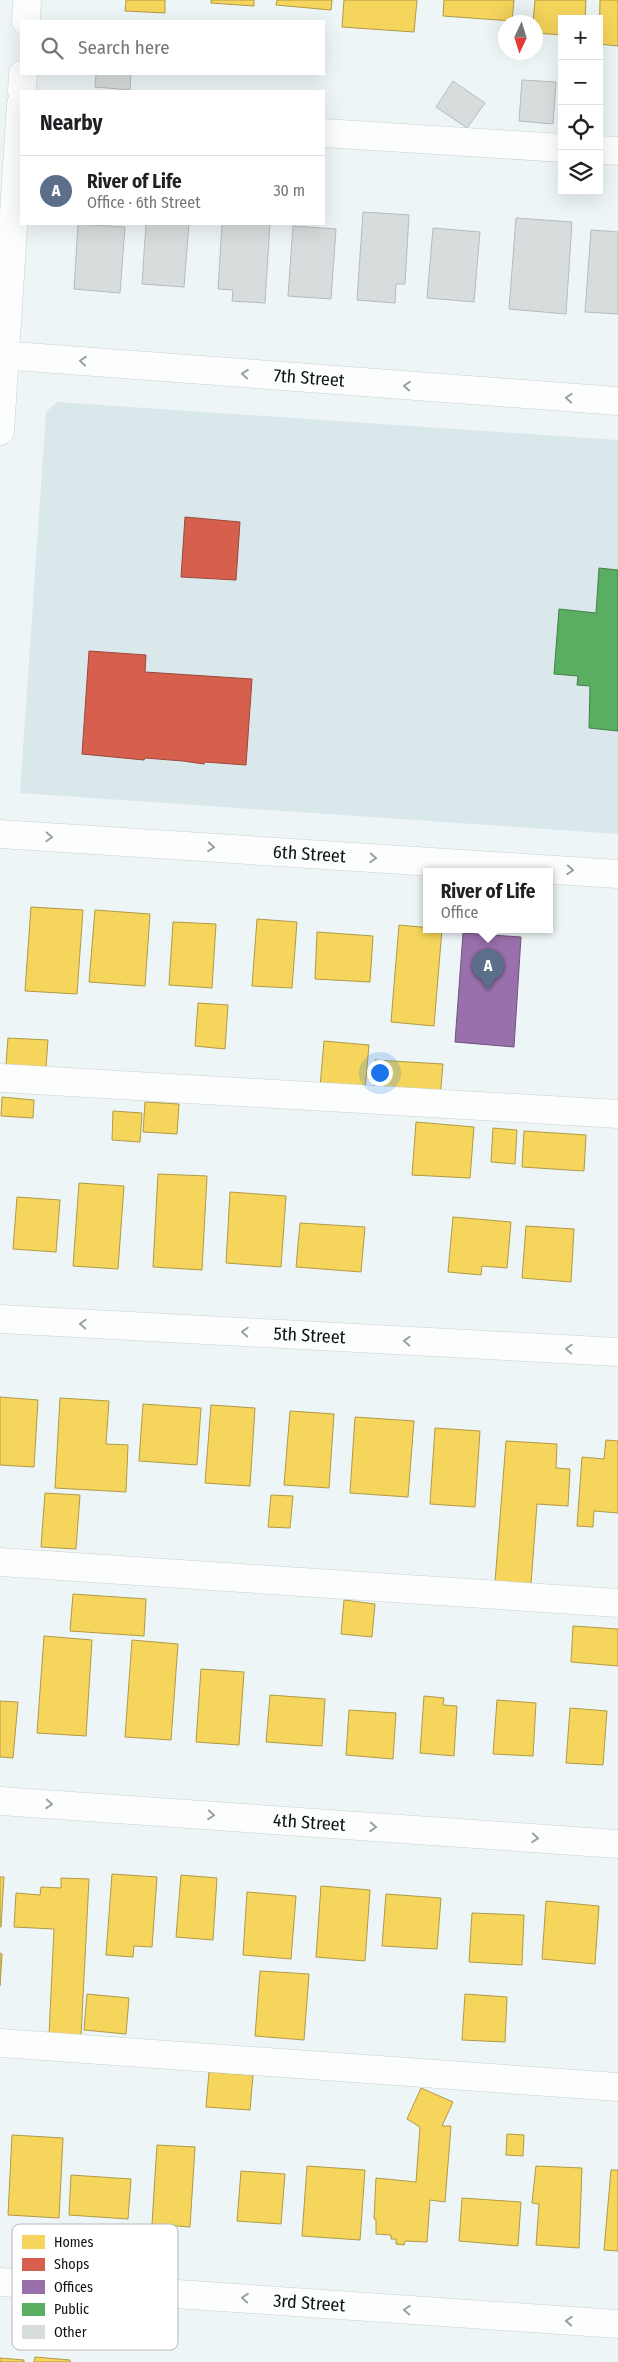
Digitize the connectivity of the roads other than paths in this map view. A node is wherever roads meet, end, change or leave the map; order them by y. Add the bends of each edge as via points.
1 (28, 0) edge
2 (26, 20) edge
3 (23, 75) edge
4 (22, 90) edge
5 (0, 112) edge
6 (20, 114) edge
7 (20, 127) edge
8 (325, 133) edge
9 (558, 148) edge
10 (603, 150) edge
11 (618, 151) edge
12 (3, 355) edge
13 (618, 401) edge
14 (0, 431) edge
15 (0, 834) edge
16 (525, 868) edge
17 (553, 870) edge
18 (618, 874) edge
19 (0, 1078) edge
20 (618, 1114) edge
21 (0, 1319) edge
22 (618, 1352) edge
23 (0, 1562) edge
24 (618, 1603) edge
25 (0, 1801) edge
26 (618, 1844) edge
27 (0, 2043) edge
28 (618, 2087) edge
29 (178, 2294) edge
30 (618, 2324) edge

1 - 2 street
3 - 4 street
5 - 6 street
7 - 12 street
8 - 9 street
10 - 11 street
13 -> 12 street, 7th Street
12 - 14 street
15 -> 16 street, 6th Street
17 -> 18 street, 6th Street
19 - 20 street
22 -> 21 street, 5th Street
23 - 24 street
25 -> 26 street, 4th Street
27 - 28 street
30 -> 29 street, 3rd Street

